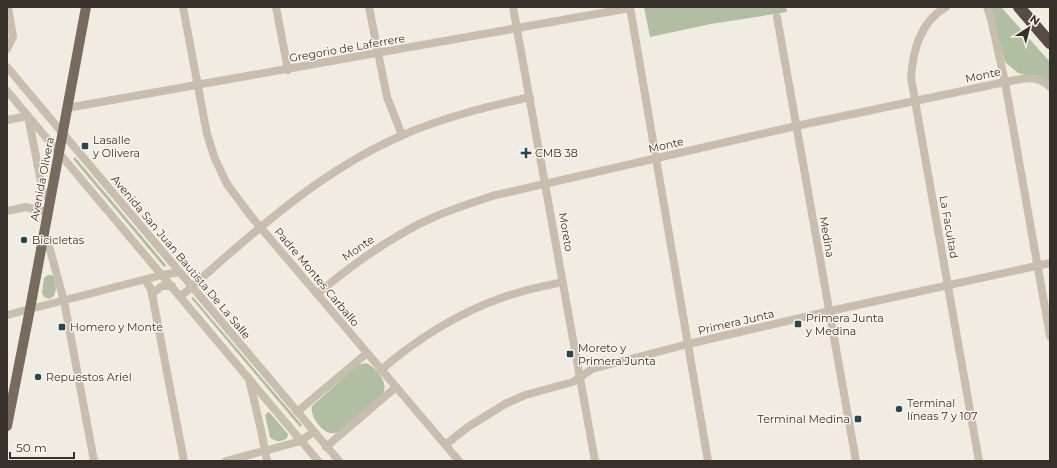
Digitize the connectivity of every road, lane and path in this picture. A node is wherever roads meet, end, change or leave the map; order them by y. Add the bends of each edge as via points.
1 (8, 7) edge
2 (86, 7) edge
3 (183, 7) edge
4 (276, 7) edge
5 (369, 7) edge
6 (514, 7) edge
7 (630, 7) edge
8 (946, 7) edge
9 (1019, 7) edge
10 (988, 11) edge
11 (777, 17) dead end
12 (517, 28) junction
13 (1050, 42) edge
14 (7, 50) edge
15 (378, 53) junction
16 (7, 66) edge
17 (288, 70) junction
18 (1005, 82) junction
19 (1047, 84) edge
20 (198, 86) junction
21 (7, 91) edge
22 (530, 97) junction
23 (915, 101) junction
24 (67, 108) junction
25 (28, 116) junction
26 (7, 120) edge
27 (796, 126) junction
28 (63, 132) junction
29 (402, 135) junction
30 (59, 154) junction
31 (657, 158) junction
32 (546, 184) junction
33 (50, 200) junction
34 (7, 211) edge
35 (48, 212) junction
36 (260, 227) junction
37 (44, 234) junction
38 (1050, 263) edge
39 (1038, 265) junction
40 (180, 272) junction
41 (162, 275) junction
42 (145, 280) junction
43 (563, 282) junction
44 (948, 285) junction
45 (172, 286) junction
46 (193, 286) junction
47 (152, 294) junction
48 (317, 294) junction
49 (181, 296) junction
50 (64, 301) junction
51 (30, 310) junction
52 (830, 311) junction
53 (7, 315) edge
54 (1050, 336) edge
55 (688, 344) junction
56 (367, 352) junction
57 (382, 370) junction
58 (581, 376) junction
59 (248, 377) junction
60 (396, 387) junction
61 (297, 412) junction
62 (7, 426) edge
63 (313, 432) junction
64 (301, 442) junction
65 (445, 445) junction
66 (326, 447) junction
67 (264, 450) junction
68 (94, 461) edge
69 (184, 461) edge
70 (226, 461) edge
71 (267, 461) edge
72 (318, 461) edge
73 (339, 461) edge
74 (459, 461) edge
75 (595, 461) edge
76 (708, 461) edge
77 (856, 461) edge
78 (979, 461) edge

1 - 14 street via 13,37
2 - 24 main road, Avenida Olivera
3 - 20 street, Padre Montes Carballo
4 - 17 street
5 - 15 street
6 - 12 street, Moreto
7 - 12 street, Gregorio de Laferrere
7 - 31 street
8 - 23 street, La Facultad via 928,23 918,41 911,78
9 - 13 highway
10 - 18 street
11 - 27 street, Medina
12 - 15 street, Gregorio de Laferrere
12 - 22 street, Moreto
15 - 17 street, Gregorio de Laferrere
15 - 29 street via 387,97
16 - 28 street, Avenida San Juan Bautista De La Salle
17 - 20 street, Gregorio de Laferrere
18 - 19 street, Monte via 1031,78
18 - 23 street, Monte
18 - 39 street
20 - 24 street, Gregorio de Laferrere
20 - 36 street, Padre Montes Carballo via 207,134 217,165 233,193
21 - 25 street
22 - 29 street via 463,113
22 - 32 street, Moreto
23 - 27 street, Monte
23 - 44 street, La Facultad
24 - 28 main road, Avenida Olivera
25 - 26 street
25 - 30 street
25 - 33 street via 43,192
27 - 31 street, Monte
27 - 52 street, Medina
28 - 30 main road, Avenida Olivera
28 - 40 street, Avenida San Juan Bautista De La Salle
29 - 36 street via 325,177
30 - 33 main road, Avenida Olivera
30 - 41 street
31 - 32 street, Monte
31 - 55 street
32 - 43 street, Moreto
32 - 48 street, Monte via 492,196 433,218 369,254
33 - 35 main road, Avenida Olivera
34 - 35 street via 26,207
35 - 37 main road, Avenida Olivera
36 - 46 street
36 - 48 street, Padre Montes Carballo
37 - 50 street
37 - 51 main road, Avenida Olivera
38 - 39 street, Primera Junta
39 - 44 street, Primera Junta
39 - 54 street
40 - 41 street
40 - 46 street, Avenida San Juan Bautista De La Salle
41 - 42 street
41 - 45 street
42 - 47 street
42 - 50 street
43 - 57 street via 519,292 467,312 421,339
43 - 58 street, Moreto
44 - 52 street, Primera Junta
44 - 78 street, La Facultad
45 - 47 street via 162,286
45 - 49 street
46 - 49 street
46 - 61 street, Avenida San Juan Bautista De La Salle
47 - 69 street
48 - 56 street, Padre Montes Carballo
49 - 59 street
50 - 51 street
50 - 68 street
51 - 53 street
51 - 62 main road, Avenida Olivera
52 - 55 street, Primera Junta
52 - 77 street, Medina
55 - 58 street, Primera Junta via 592,369
55 - 76 street
56 - 57 street, Padre Montes Carballo
56 - 61 street
57 - 60 street, Padre Montes Carballo
58 - 65 street, Primera Junta via 574,382 525,394 505,404
58 - 75 street, Moreto
59 - 64 street
59 - 67 street
60 - 65 street, Padre Montes Carballo
60 - 66 street
61 - 63 street, Avenida San Juan Bautista De La Salle
63 - 64 street
63 - 66 street, Avenida San Juan Bautista De La Salle
64 - 67 street
64 - 72 street
65 - 74 street, Padre Montes Carballo
66 - 73 street, Avenida San Juan Bautista De La Salle
67 - 70 street
67 - 71 street

